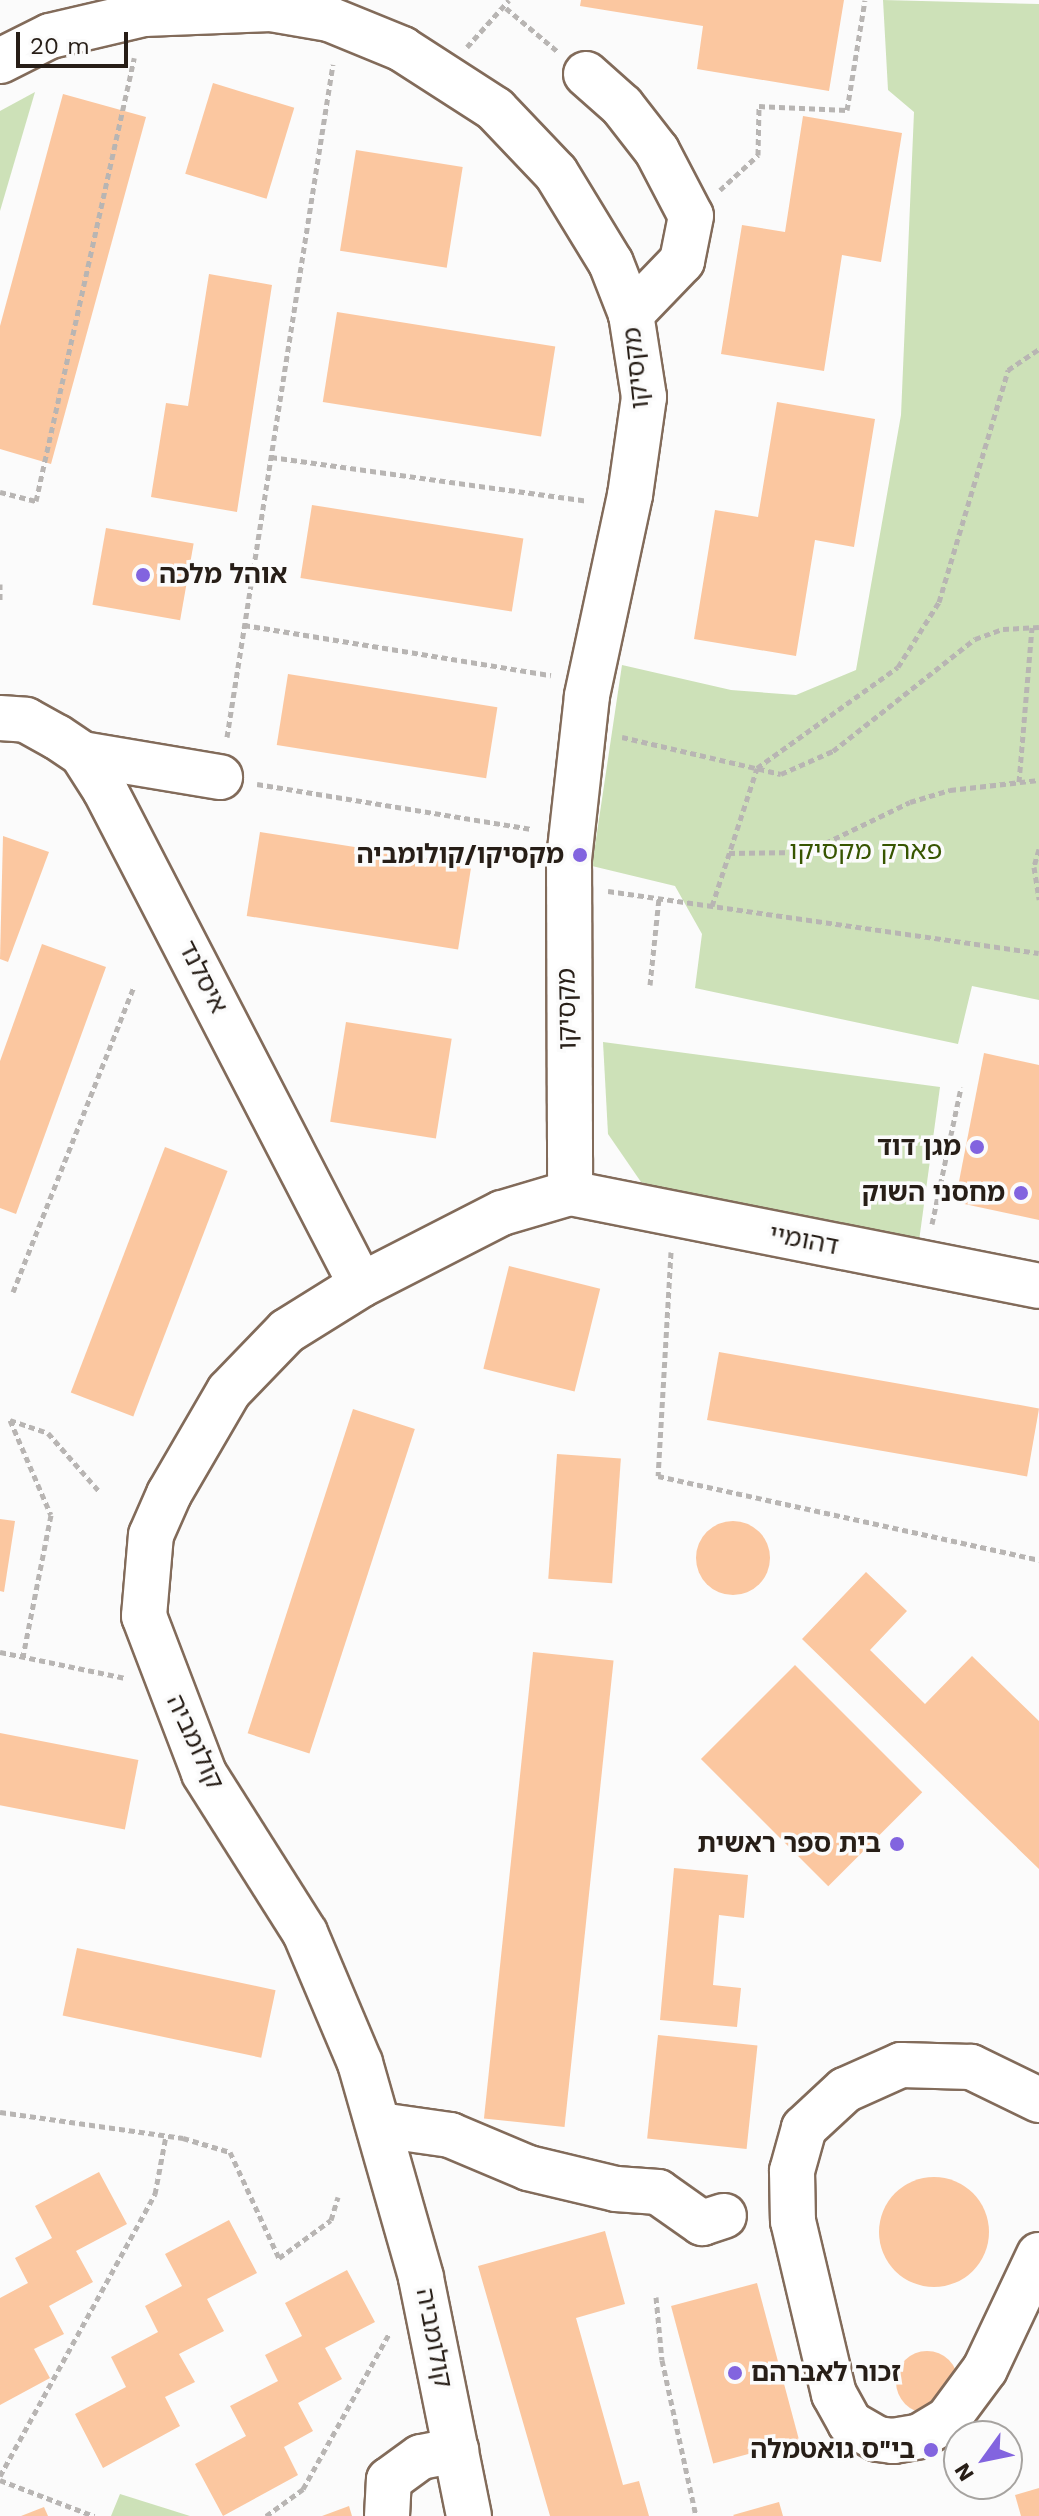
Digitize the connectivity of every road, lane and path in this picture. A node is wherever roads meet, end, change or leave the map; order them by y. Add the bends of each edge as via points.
1 (509, 0) edge
2 (865, 0) edge
3 (506, 8) junction
4 (144, 14) junction
5 (339, 23) junction
6 (0, 61) edge
7 (441, 73) junction
8 (586, 74) joint
9 (691, 216) junction
10 (631, 314) junction
11 (1039, 349) edge
12 (271, 457) junction
13 (0, 492) edge
14 (627, 507) junction
15 (0, 584) edge
16 (0, 603) edge
17 (244, 625) junction
18 (1035, 628) edge
19 (589, 682) junction
20 (0, 718) edge
21 (583, 728) junction
22 (82, 754) junction
23 (757, 768) junction
24 (220, 777) joint
25 (1039, 780) edge
26 (1019, 783) junction
27 (274, 787) dead end
28 (571, 836) junction
29 (1039, 849) edge
30 (729, 853) junction
31 (568, 886) junction
32 (659, 898) junction
33 (1039, 900) edge
34 (712, 906) junction
35 (1039, 953) edge
36 (650, 985) dead end
37 (134, 986) dead end
38 (961, 1087) dead end
39 (570, 1193) junction
40 (674, 1215) junction
41 (924, 1264) junction
42 (361, 1285) junction
43 (1039, 1286) edge
44 (13, 1292) dead end
45 (99, 1491) dead end
46 (1039, 1560) edge
47 (0, 1652) edge
48 (23, 1657) junction
49 (169, 1688) junction
50 (1039, 2100) edge
51 (0, 2112) edge
52 (380, 2125) junction
53 (166, 2136) junction
54 (338, 2197) dead end
55 (724, 2216) dead end
56 (1039, 2255) edge
57 (656, 2297) dead end
58 (392, 2330) dead end
59 (456, 2450) junction
60 (0, 2478) edge
61 (94, 2516) edge
62 (266, 2516) edge
63 (387, 2516) edge
64 (469, 2516) edge
65 (696, 2516) edge

1 - 3 path
2 - 9 path via 847,110 759,106 758,155
3 - 7 path
3 - 8 path
4 - 5 street, מקסיקו via 271,9
4 - 6 street, מקסיקו via 50,36
4 - 13 path via 36,501
5 - 7 street, מקסיקו via 402,49
5 - 12 path
7 - 10 street, מקסיקו via 495,109 556,173 611,263
8 - 9 street via 622,106 657,151
9 - 10 street via 682,261
10 - 14 street, מקסיקו via 644,397
11 - 23 path via 1008,370 939,602 898,667
12 - 14 path
12 - 17 path
14 - 19 street, מקסיקו
15 - 16 path
17 - 19 path
17 - 24 path
18 - 23 path via 1003,629 975,639 808,766 781,774
18 - 26 path
19 - 21 street, מקסיקו
20 - 22 street, איסלנד via 26,720
21 - 23 path
21 - 28 street, מקסיקו
22 - 24 street
22 - 42 street, איסלנד via 139,852
23 - 30 path
25 - 26 path
26 - 30 path via 950,790 910,802 807,852
27 - 28 path
28 - 31 street, מקסיקו
29 - 33 path via 1034,867
30 - 34 path
31 - 32 path
31 - 39 street, מקסיקו
32 - 34 path
32 - 36 path
34 - 35 path
37 - 44 path
38 - 41 path
39 - 40 street, דהומיי
39 - 42 street, קולומביה via 502,1213
40 - 41 street, דהומיי
40 - 46 path via 658,1476
41 - 43 street, דהומיי
42 - 49 street, קולומביה via 287,1331 258,1358 229,1391 169,1494 151,1535 144,1616
45 - 48 path via 48,1433 10,1420 51,1515
47 - 48 path
48 - 49 path
49 - 52 street, קולומביה via 204,1773 305,1933
50 - 56 street via 971,2067 901,2065 845,2090 804,2128 792,2171 793,2221 834,2394 850,2423 893,2441 920,2436 948,2419 985,2369
51 - 53 path
52 - 55 street via 450,2135 528,2168 658,2192 702,2223
52 - 59 street, קולומביה via 421,2277
53 - 54 path via 230,2152 279,2258 331,2220
53 - 60 path via 155,2194
57 - 65 path via 662,2360
58 - 62 path via 303,2489
59 - 63 street via 421,2457 389,2480
59 - 64 street, קולומביה
60 - 61 path

